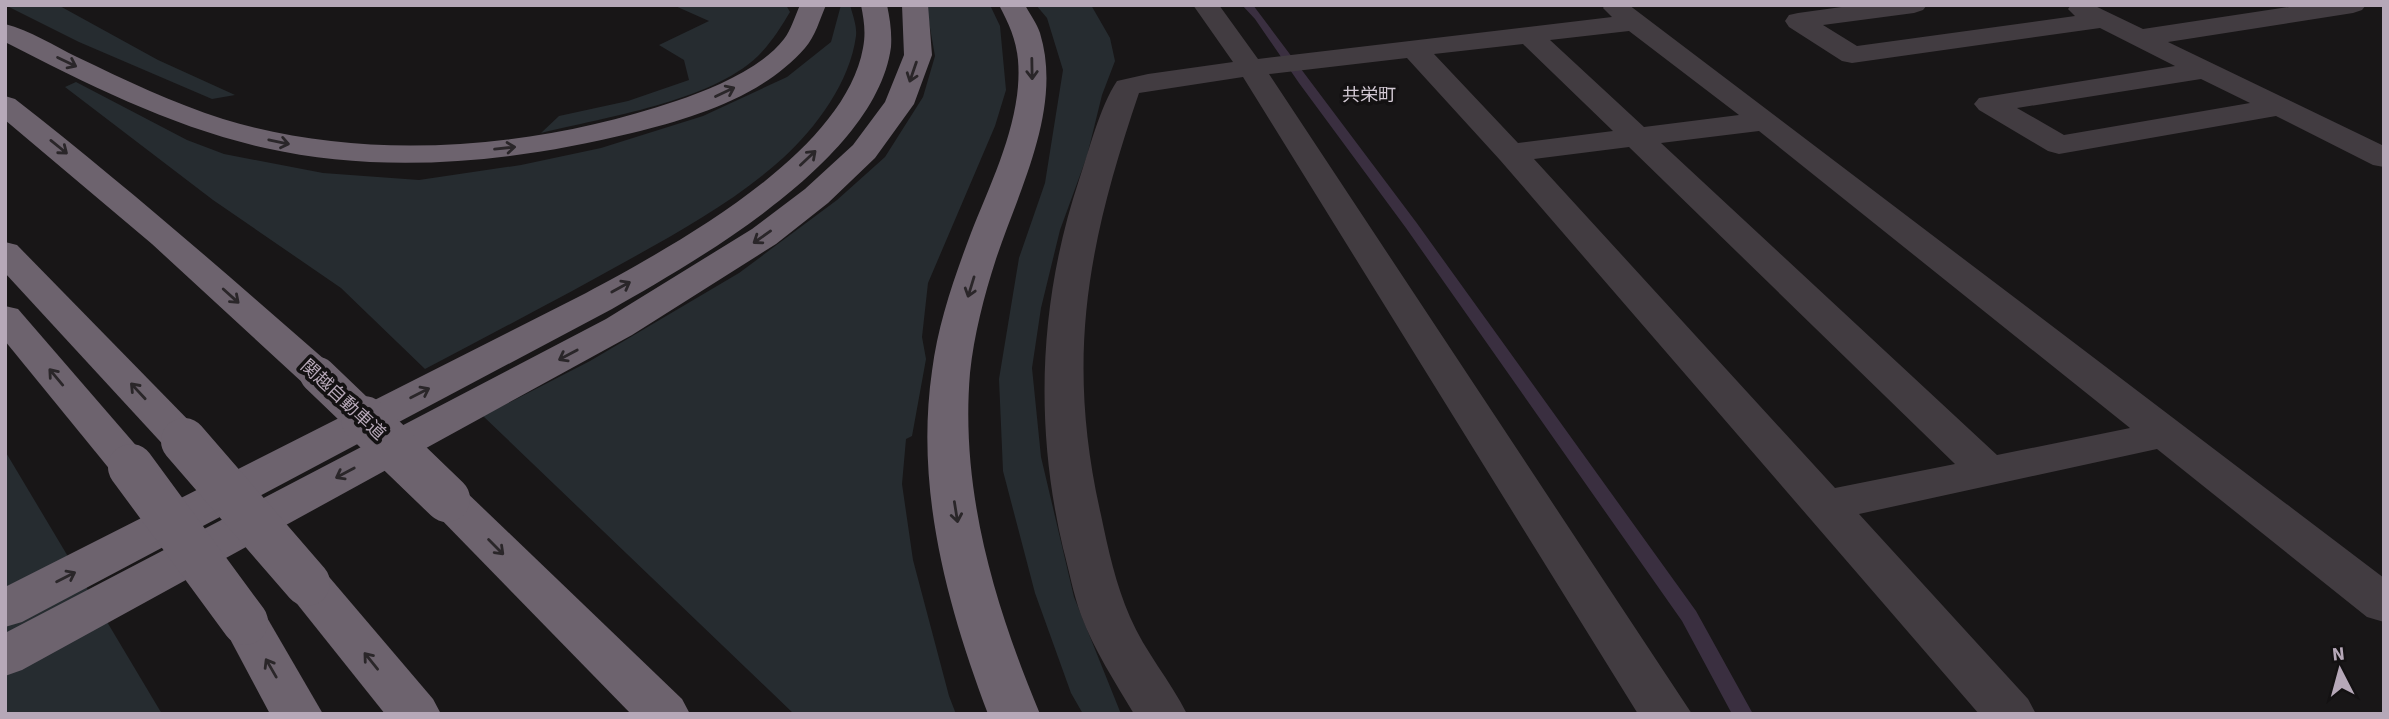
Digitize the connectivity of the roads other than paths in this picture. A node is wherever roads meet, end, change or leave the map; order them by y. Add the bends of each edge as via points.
1 (813, 5) edge
2 (874, 5) edge
3 (915, 5) edge
4 (1012, 5) edge
5 (1206, 5) edge
6 (1914, 5) edge
7 (2072, 5) edge
8 (2353, 5) edge
9 (2314, 8) edge
10 (1624, 14) edge
11 (2104, 20) junction
12 (5, 32) edge
13 (1530, 36) junction
14 (2140, 38) junction
15 (1415, 50) junction
16 (1251, 68) junction
17 (2202, 70) junction
18 (5, 105) edge
19 (2278, 107) junction
20 (1765, 121) junction
21 (1637, 138) junction
22 (1511, 153) junction
23 (2384, 158) edge
24 (5, 252) edge
25 (5, 317) edge
26 (2165, 434) junction
27 (1987, 470) junction
28 (1825, 506) junction
29 (2384, 604) edge
30 (5, 609) edge
31 (5, 656) edge
32 (298, 714) edge
33 (415, 714) edge
34 (663, 714) edge
35 (1014, 714) edge
36 (1161, 714) edge
37 (1666, 714) edge
38 (2010, 714) edge

12 -> 1 highway via 158,105 244,134 341,150 440,153 543,144 637,124 693,105 777,63 806,30
30 -> 2 highway via 582,309 736,216 812,155 857,99 877,50
3 -> 31 highway via 921,37 917,60 895,110 850,166 766,235 619,327
4 -> 35 highway via 1026,29 1032,83 1017,149 964,310 951,373 948,436 967,582
5 - 16 street
6 - 11 street via 1798,21 1852,55
7 - 11 street
8 - 9 street
9 - 14 street
10 - 13 street
10 - 20 street
11 - 14 street
13 - 15 street
13 - 21 street
14 - 17 street
15 - 16 street
15 - 22 street
16 - 36 street via 1127,87 1090,196 1067,306 1066,450 1084,541 1106,617
16 - 37 street
17 - 19 street
17 - 19 street via 1989,104 2059,145
18 -> 34 highway, 関越自動車道, bridge via 182,252 318,375
19 - 23 street
20 - 21 street
20 - 26 street
21 - 22 street
21 - 27 street
22 - 28 street
33 -> 24 highway, bridge via 184,441
32 -> 25 highway, bridge via 245,622 131,467
26 - 27 street
26 - 29 street
27 - 28 street
28 - 38 street

